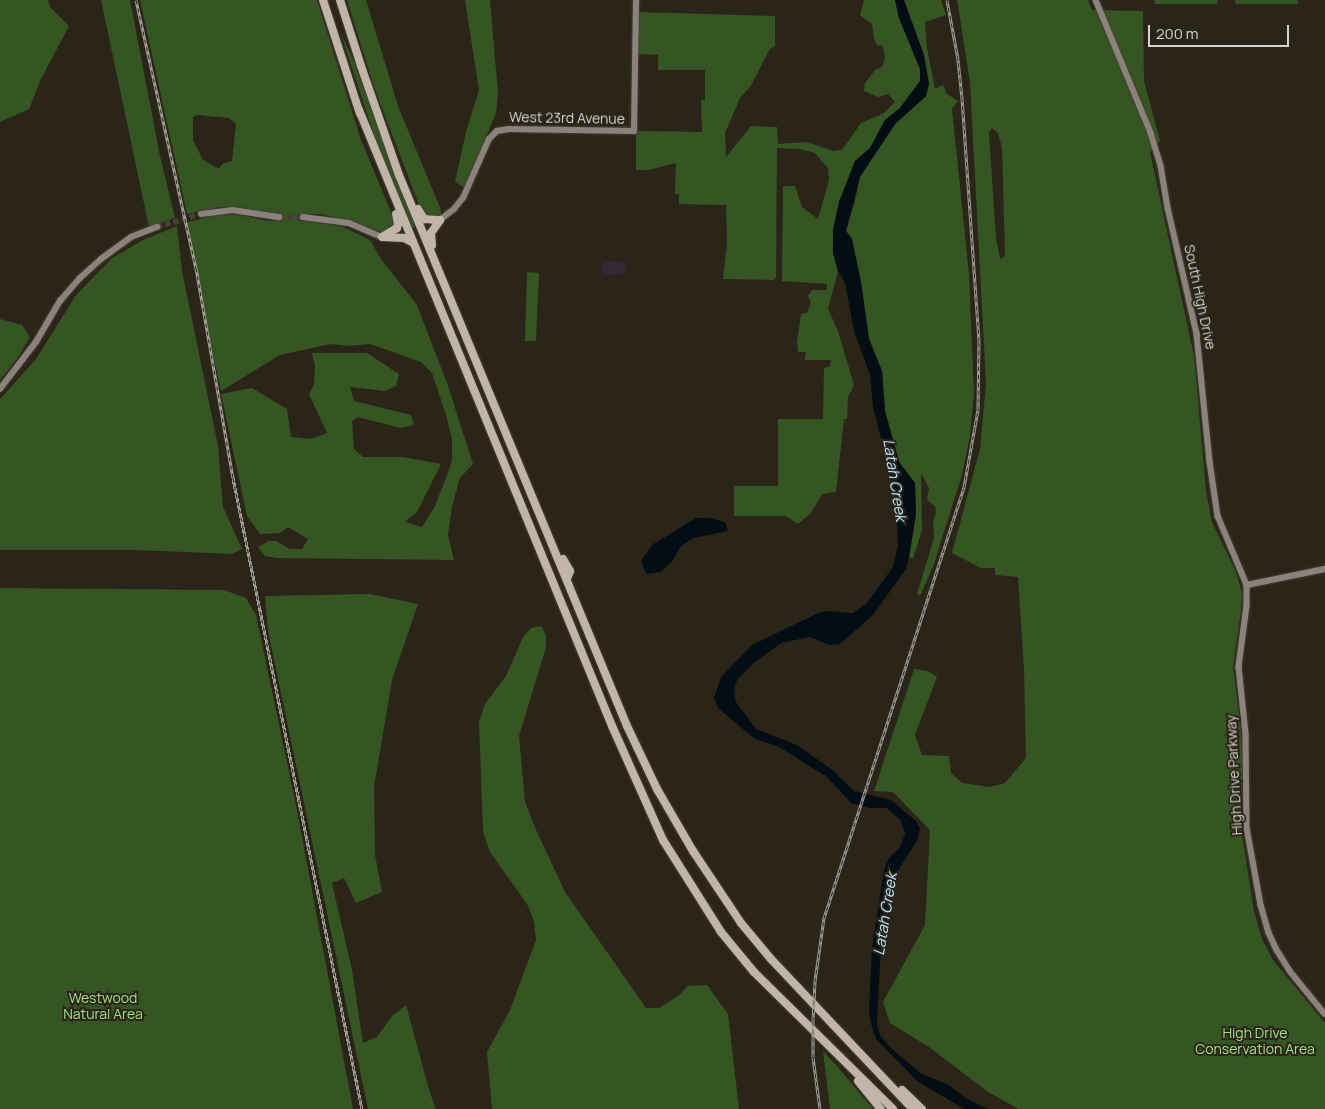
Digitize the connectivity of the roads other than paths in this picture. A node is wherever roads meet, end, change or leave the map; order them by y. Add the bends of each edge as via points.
1 (323, 0) edge
2 (327, 0) edge
3 (340, 0) edge
4 (636, 0) edge
5 (1096, 0) edge
6 (336, 38) junction
7 (359, 110) junction
8 (380, 120) junction
9 (201, 214) tunnel mouth
10 (279, 217) tunnel mouth
11 (303, 217) tunnel mouth
12 (440, 220) junction
13 (156, 227) tunnel mouth
14 (382, 237) junction
15 (412, 242) junction
16 (436, 263) junction
17 (0, 389) edge
18 (526, 513) junction
19 (1325, 569) edge
20 (567, 579) junction
21 (1247, 585) junction
22 (1248, 606) joint
23 (1325, 1014) edge
24 (850, 1043) junction
25 (836, 1054) junction
26 (881, 1109) edge
27 (893, 1109) edge
28 (913, 1109) edge
29 (922, 1109) edge

1 - 6 highway
2 - 6 highway
3 - 8 highway
4 - 12 main road, West 23rd Avenue via 634,131 499,130 489,139 463,198
5 - 21 main road, South High Drive via 1161,166 1197,334 1218,516
6 - 7 highway
7 - 14 highway via 366,138 398,219 394,232
7 - 15 highway
8 - 12 highway via 420,214 428,221
8 - 16 highway
9 - 10 main road via 233,210
11 - 14 main road via 349,223
12 - 16 highway via 431,233
13 - 17 main road via 131,238 80,278 60,301 36,342
14 - 15 highway via 404,238
15 - 18 highway
16 - 20 highway via 536,501 570,571
18 - 20 highway via 556,578
18 - 25 highway via 612,726 663,840 721,932 754,972
19 - 21 main road
20 - 24 highway via 627,726 692,851 741,923
21 - 22 main road, South High Drive
22 - 23 main road, High Drive Parkway via 1239,667 1246,734 1247,828 1261,905 1268,933 1277,950
24 - 28 highway
24 - 29 highway
25 - 26 highway
25 - 27 highway

